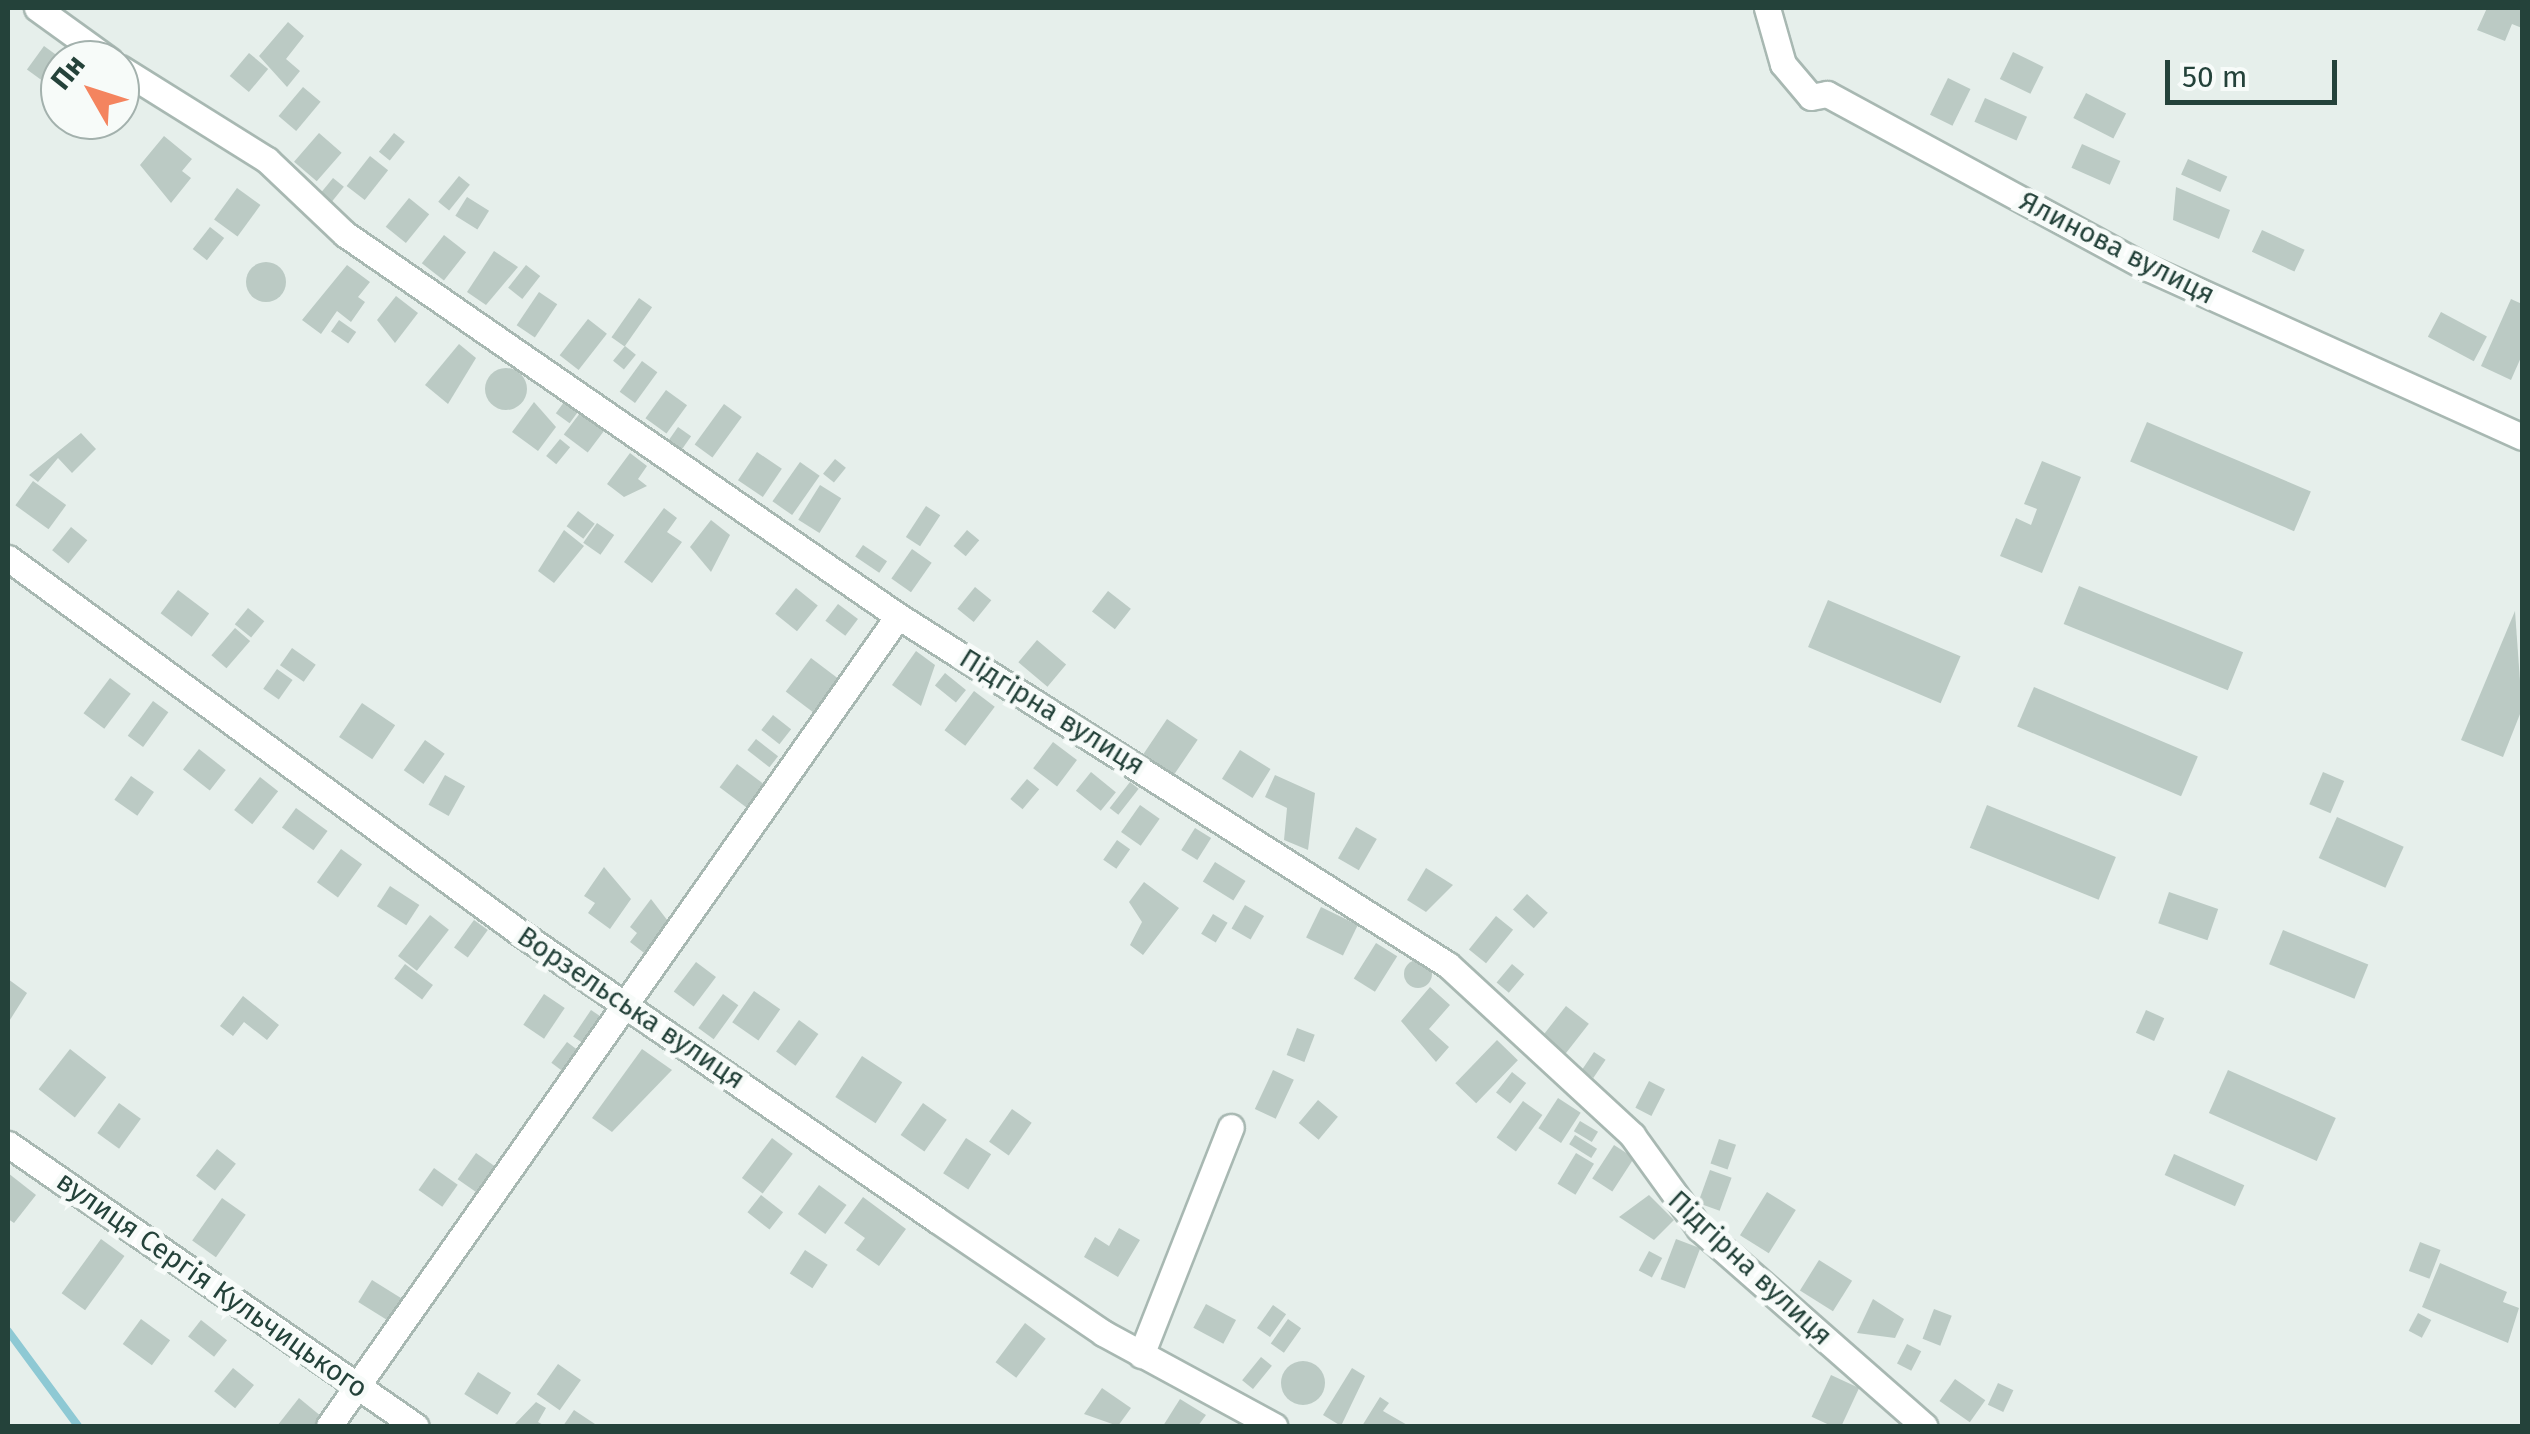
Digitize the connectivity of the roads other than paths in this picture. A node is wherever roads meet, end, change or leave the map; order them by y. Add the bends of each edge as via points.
1 (36, 8) edge
2 (1767, 8) edge
3 (81, 40) edge
4 (140, 81) edge
5 (2522, 437) edge
6 (8, 558) edge
7 (898, 616) junction
8 (626, 1003) junction
9 (1232, 1127) dead end
10 (8, 1144) edge
11 (1141, 1355) junction
12 (358, 1384) junction
13 (329, 1426) edge
14 (416, 1426) edge
15 (1274, 1426) edge
16 (1924, 1426) edge

1 - 3 street
2 - 5 street, Ялинова вулиця via 1783,64 1811,96 1827,94 2148,268
4 - 7 street, Підгірна вулиця via 266,160 345,234
6 - 8 street, Ворзельська вулиця
7 - 8 street
7 - 16 street, Підгірна вулиця via 1448,965 1632,1135 1699,1228
8 - 11 street, Ворзельська вулиця
8 - 12 street
9 - 11 street
10 - 12 street, вулиця Сергія Кульчицького
11 - 15 street, Ворзельська вулиця
12 - 13 street
12 - 14 street, вулиця Сергія Кульчицького

